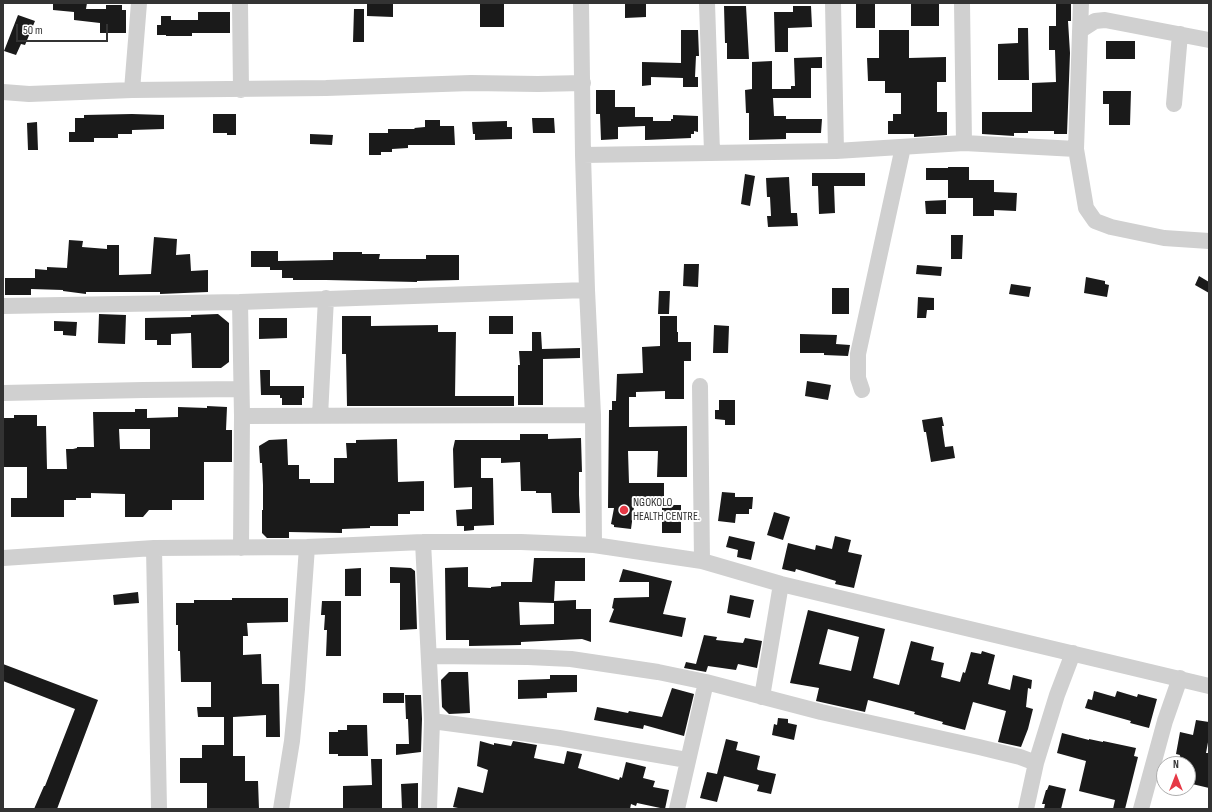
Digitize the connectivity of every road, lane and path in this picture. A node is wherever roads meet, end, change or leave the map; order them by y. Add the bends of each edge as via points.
1 (140, 3) edge
2 (240, 3) edge
3 (582, 3) edge
4 (707, 3) edge
5 (833, 3) edge
6 (962, 3) edge
7 (1081, 3) edge
8 (1081, 30) junction
9 (1180, 34) junction
10 (1209, 40) edge
11 (583, 83) junction
12 (132, 90) junction
13 (240, 90) junction
14 (3, 92) edge
15 (1174, 104) dead end
16 (964, 143) junction
17 (903, 147) junction
18 (1076, 149) junction
19 (836, 151) junction
20 (712, 152) junction
21 (583, 155) junction
22 (1209, 241) edge
23 (587, 290) junction
24 (326, 298) junction
25 (240, 302) junction
26 (3, 306) edge
27 (700, 386) dead end
28 (241, 389) junction
29 (862, 390) dead end
30 (3, 393) edge
31 (593, 415) junction
32 (242, 416) junction
33 (320, 416) junction
34 (423, 542) junction
35 (594, 545) junction
36 (307, 546) junction
37 (154, 548) junction
38 (241, 548) junction
39 (3, 558) edge
40 (702, 560) junction
41 (781, 584) junction
42 (1072, 653) junction
43 (429, 656) junction
44 (1180, 678) junction
45 (706, 682) junction
46 (1209, 686) edge
47 (762, 697) junction
48 (432, 721) junction
49 (687, 760) junction
50 (1036, 763) junction
51 (159, 809) edge
52 (281, 809) edge
53 (429, 809) edge
54 (677, 809) edge
55 (1026, 809) edge
56 (1141, 809) edge

1 - 12 street
2 - 13 street
3 - 11 street
4 - 20 street
5 - 19 street
6 - 16 street
7 - 8 street
8 - 9 street via 1095,21 1105,20
8 - 18 street
9 - 10 street
9 - 15 street
11 - 13 street via 471,83
11 - 21 street
12 - 13 street
12 - 14 street via 29,94
16 - 17 street
16 - 18 street
17 - 19 street
17 - 29 street via 858,354 858,378
18 - 22 street via 1086,208 1095,221 1164,238
19 - 20 street
20 - 21 street
21 - 23 street
23 - 24 street
23 - 31 street
24 - 25 street
24 - 33 street
25 - 26 street
25 - 28 street
27 - 40 street
28 - 30 street
28 - 32 street
31 - 33 street
31 - 35 street
32 - 33 street
32 - 38 street
34 - 35 street
34 - 36 street
34 - 43 street
35 - 40 street
36 - 38 street
36 - 52 street via 292,741
37 - 38 street
37 - 39 street
37 - 51 street
40 - 41 street
41 - 42 street
41 - 47 street
42 - 44 street
42 - 50 street
43 - 45 street via 571,659
43 - 48 street
44 - 46 street
44 - 56 street via 1165,721
45 - 47 street
45 - 49 street
47 - 50 street via 1020,757
48 - 49 street via 559,738
48 - 53 street
49 - 54 street
50 - 55 street

